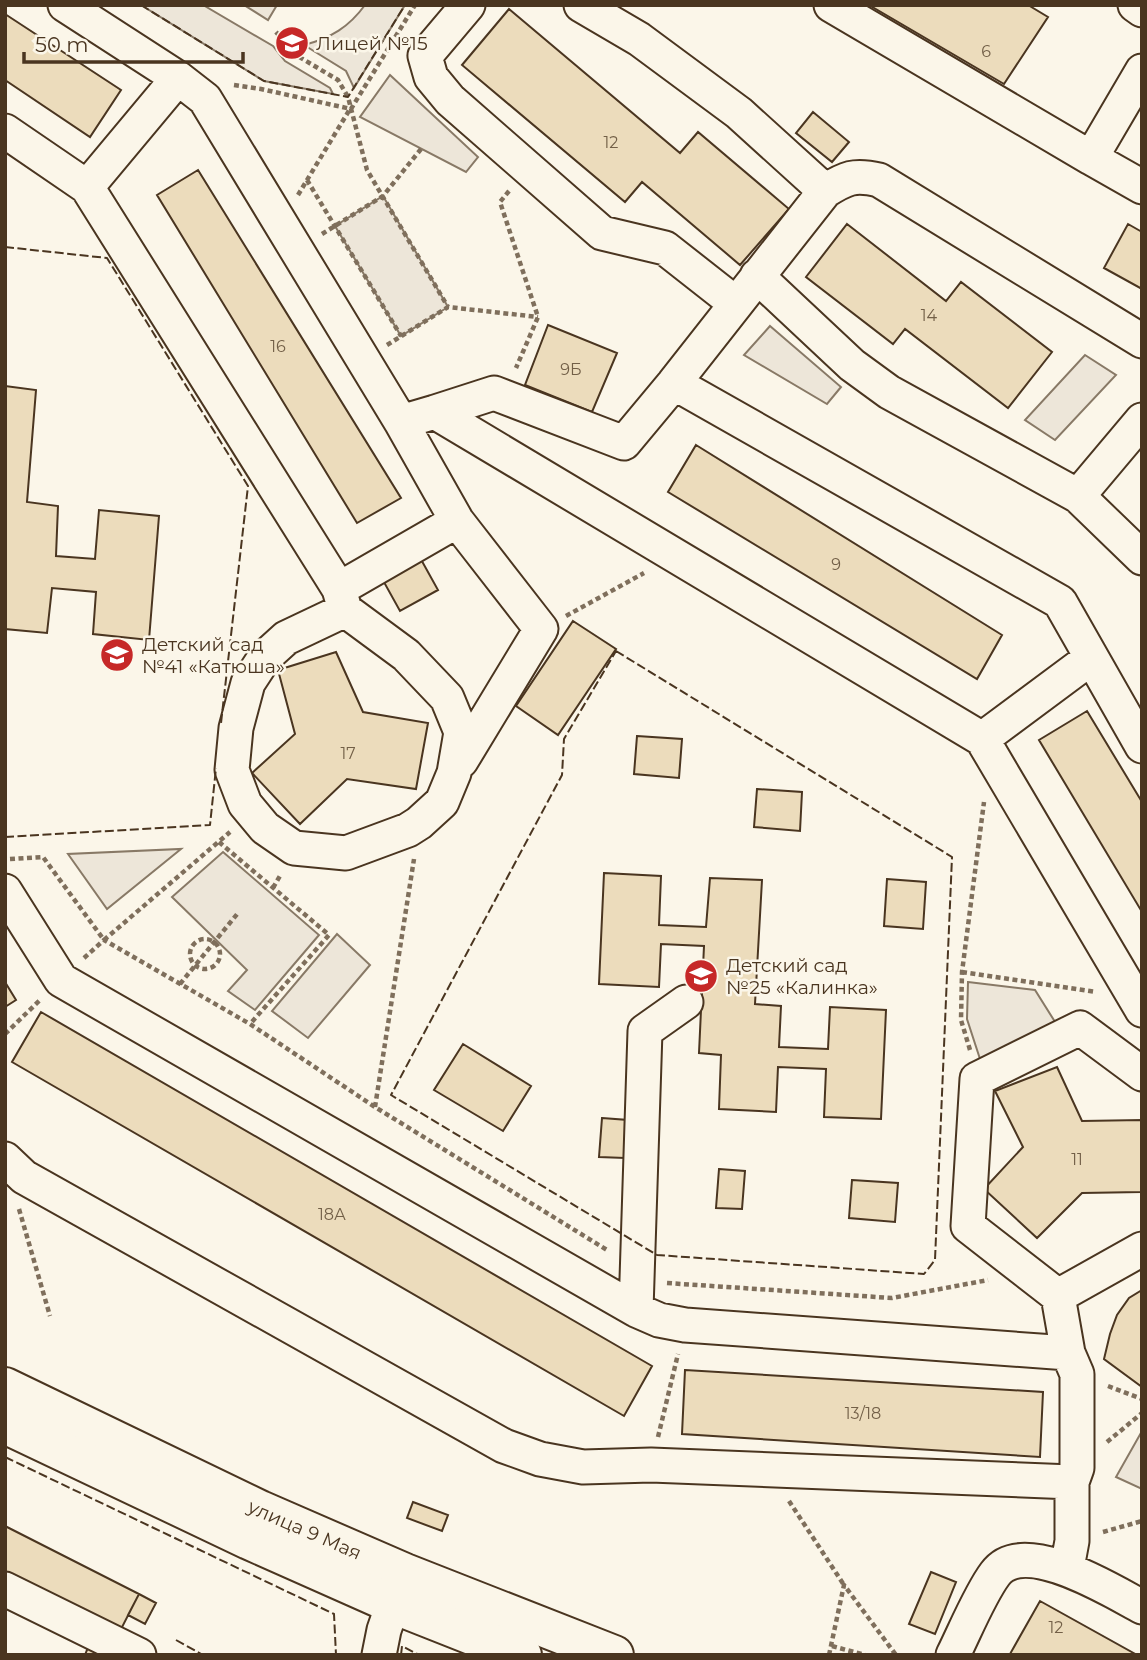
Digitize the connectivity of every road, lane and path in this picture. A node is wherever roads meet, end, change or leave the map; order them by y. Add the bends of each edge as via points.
1 (65, 5) edge
2 (415, 5) edge
3 (468, 5) edge
4 (581, 5) edge
5 (831, 5) edge
6 (1135, 5) edge
7 (1142, 10) edge
8 (276, 32) dead end
9 (1142, 71) edge
10 (178, 78) junction
11 (233, 85) dead end
12 (351, 109) junction
13 (5, 131) edge
14 (421, 149) dead end
15 (1091, 158) junction
16 (528, 169) junction
17 (307, 180) junction
18 (87, 187) junction
19 (1142, 187) edge
20 (825, 191) junction
21 (383, 197) junction
22 (335, 226) junction
23 (288, 237) junction
24 (757, 276) junction
25 (735, 303) junction
26 (448, 307) junction
27 (538, 317) junction
28 (401, 336) junction
29 (1142, 341) edge
30 (363, 360) junction
31 (674, 383) junction
32 (504, 397) junction
33 (435, 412) junction
34 (1142, 420) edge
35 (401, 422) junction
36 (1078, 496) junction
37 (457, 521) junction
38 (676, 556) junction
39 (1142, 558) edge
40 (342, 600) junction
41 (541, 629) junction
42 (1091, 658) junction
43 (1137, 726) edge
44 (986, 746) junction
45 (454, 773) junction
46 (252, 813) junction
47 (419, 823) junction
48 (219, 842) junction
49 (5, 859) edge
50 (5, 891) edge
51 (238, 913) dead end
52 (104, 940) junction
53 (214, 941) junction
54 (195, 967) junction
55 (962, 972) junction
56 (61, 980) junction
57 (180, 984) junction
58 (686, 1002) dead end
59 (1138, 1004) edge
60 (250, 1024) junction
61 (5, 1034) edge
62 (1142, 1074) edge
63 (977, 1079) junction
64 (375, 1107) junction
65 (5, 1159) edge
66 (1142, 1249) edge
67 (638, 1270) junction
68 (1028, 1273) junction
69 (1058, 1296) junction
70 (636, 1310) junction
71 (50, 1316) dead end
72 (685, 1325) junction
73 (1068, 1353) junction
74 (5, 1387) edge
75 (5, 1424) edge
76 (651, 1465) junction
77 (769, 1469) junction
78 (1072, 1482) junction
79 (1142, 1521) edge
80 (1069, 1554) junction
81 (844, 1585) junction
82 (5, 1589) edge
83 (393, 1604) junction
84 (1142, 1607) edge
85 (832, 1646) junction
86 (139, 1655) edge
87 (379, 1655) edge
88 (522, 1655) edge
89 (614, 1655) edge
90 (829, 1655) edge
91 (866, 1655) edge
92 (896, 1655) edge
93 (953, 1655) edge

1 - 10 lane
2 - 12 path
3 - 16 lane via 425,56 431,77 450,100
4 - 20 lane via 639,40 739,113
5 - 15 lane
6 - 7 lane
8 - 12 path via 296,55 338,80
9 - 15 lane
10 - 18 lane
10 - 23 lane via 205,99
11 - 12 path
12 - 17 path
12 - 21 path via 367,170
13 - 18 lane
14 - 21 path
15 - 19 lane
16 - 25 lane via 602,233 666,248
16 - 27 path via 500,202
17 - 22 path
17 - 23 path
18 - 40 lane
20 - 24 lane
20 - 29 lane via 844,179 880,180
21 - 22 path
21 - 26 path
22 - 23 path
22 - 28 path
23 - 30 lane
24 - 25 lane
24 - 36 lane via 852,365 889,392
25 - 31 lane
26 - 27 path
26 - 28 path
27 - 32 path
28 - 30 path
30 - 35 lane
31 - 32 lane via 624,443
31 - 42 lane via 1059,602
32 - 33 lane via 494,393
33 - 35 lane
33 - 38 lane
34 - 36 lane
35 - 37 lane
36 - 39 lane
37 - 40 lane
37 - 41 lane
38 - 41 path
38 - 44 lane
40 - 45 lane via 447,698 461,732
40 - 46 lane via 265,657 248,683 236,728 232,770
41 - 45 lane
42 - 43 lane
42 - 44 lane
44 - 55 path
44 - 59 lane
45 - 47 lane via 442,802
46 - 47 lane via 294,848 345,853
46 - 48 path
47 - 64 path
48 - 52 path
48 - 60 path via 329,935
49 - 52 path via 43,857
50 - 56 lane
51 - 53 path
52 - 56 path
52 - 57 path
53 - 54 path
53 - 54 path via 201,938 191,947 188,958
53 - 54 path via 221,950 216,965 206,970
54 - 57 path
55 - 59 path
55 - 63 path via 961,1020
56 - 61 path
56 - 70 lane
57 - 60 path
58 - 67 lane via 645,1031
60 - 64 path
62 - 63 lane via 1080,1028
63 - 68 lane via 968,1226
64 - 67 path
65 - 71 path
65 - 76 lane via 24,1177 504,1446 583,1467
66 - 69 lane
67 - 68 path via 667,1283 892,1298
67 - 70 lane
68 - 69 lane
69 - 73 lane
70 - 72 lane
72 - 73 lane
72 - 76 path
73 - 78 lane via 1077,1374 1077,1468
74 - 89 main road, улица 9 Мая via 260,1510
75 - 83 main road, улица 9 Мая
76 - 77 lane
77 - 78 lane
77 - 81 path
78 - 80 lane
79 - 80 path
80 - 84 lane
80 - 93 lane via 1010,1564 996,1571
81 - 85 path
81 - 92 path
82 - 86 lane
83 - 87 lane
83 - 88 main road, улица 9 Мая
85 - 90 path
85 - 91 path

